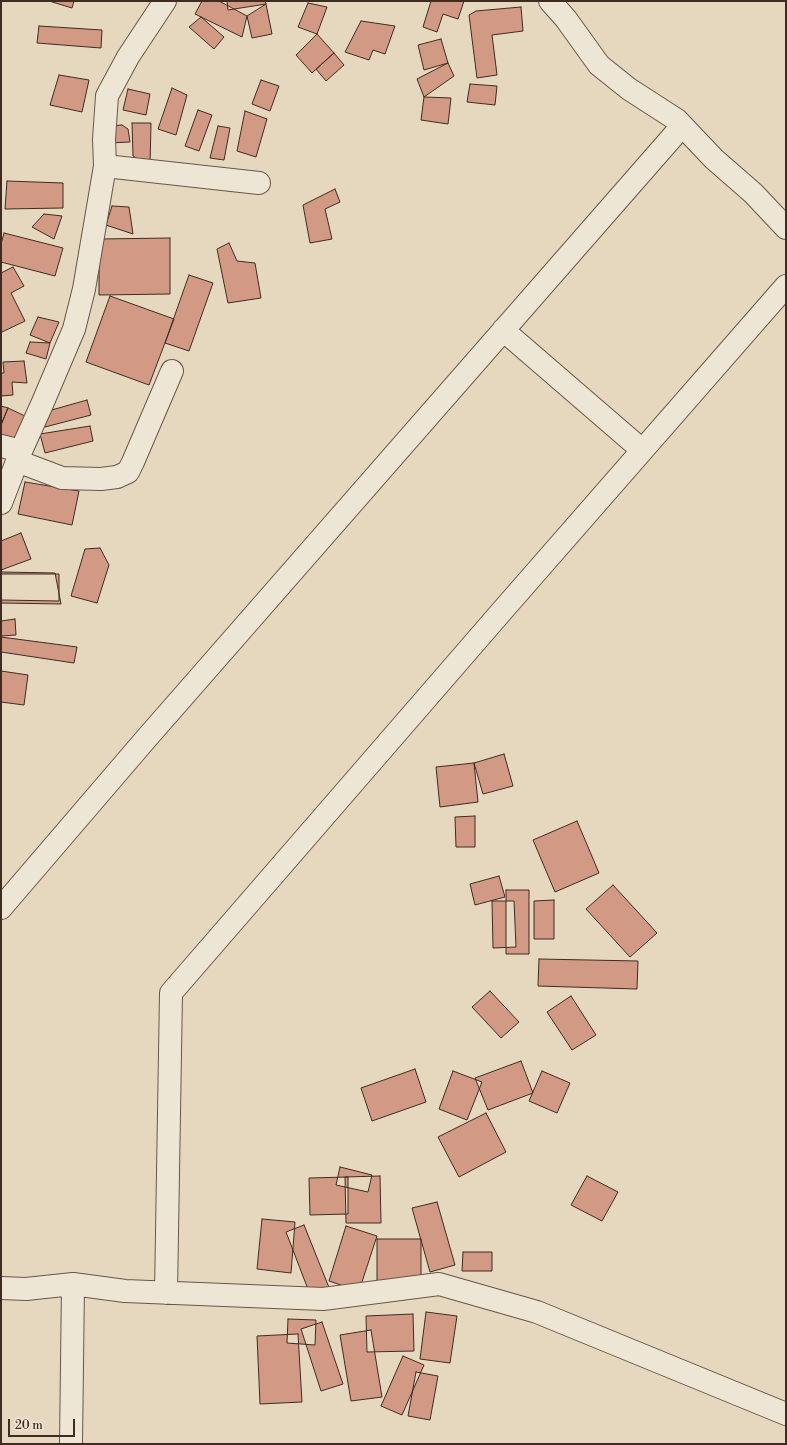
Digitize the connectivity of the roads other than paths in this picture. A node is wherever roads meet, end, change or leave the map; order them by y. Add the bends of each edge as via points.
1 (165, 1) edge
2 (550, 1) edge
3 (682, 126) junction
4 (105, 166) junction
5 (259, 184) dead end
6 (786, 228) edge
7 (786, 286) edge
8 (503, 330) junction
9 (172, 372) dead end
10 (642, 450) junction
11 (13, 453) edge
12 (1, 503) edge
13 (1, 908) edge
14 (73, 1284) junction
15 (1, 1288) edge
16 (166, 1293) junction
17 (786, 1414) edge
18 (71, 1444) edge

1 - 4 street via 128,57 107,96
2 - 3 street via 599,65 629,90 677,120
3 - 6 street
3 - 8 street
4 - 5 street
4 - 11 street via 84,289 74,330 43,402
7 - 10 street
8 - 10 street
8 - 13 street
9 - 11 street via 128,472 117,477 101,479 62,478
10 - 16 street via 171,993
11 - 12 street
14 - 15 street via 26,1289
14 - 16 street via 125,1292
14 - 18 street
16 - 17 street via 324,1299 439,1284 537,1312

